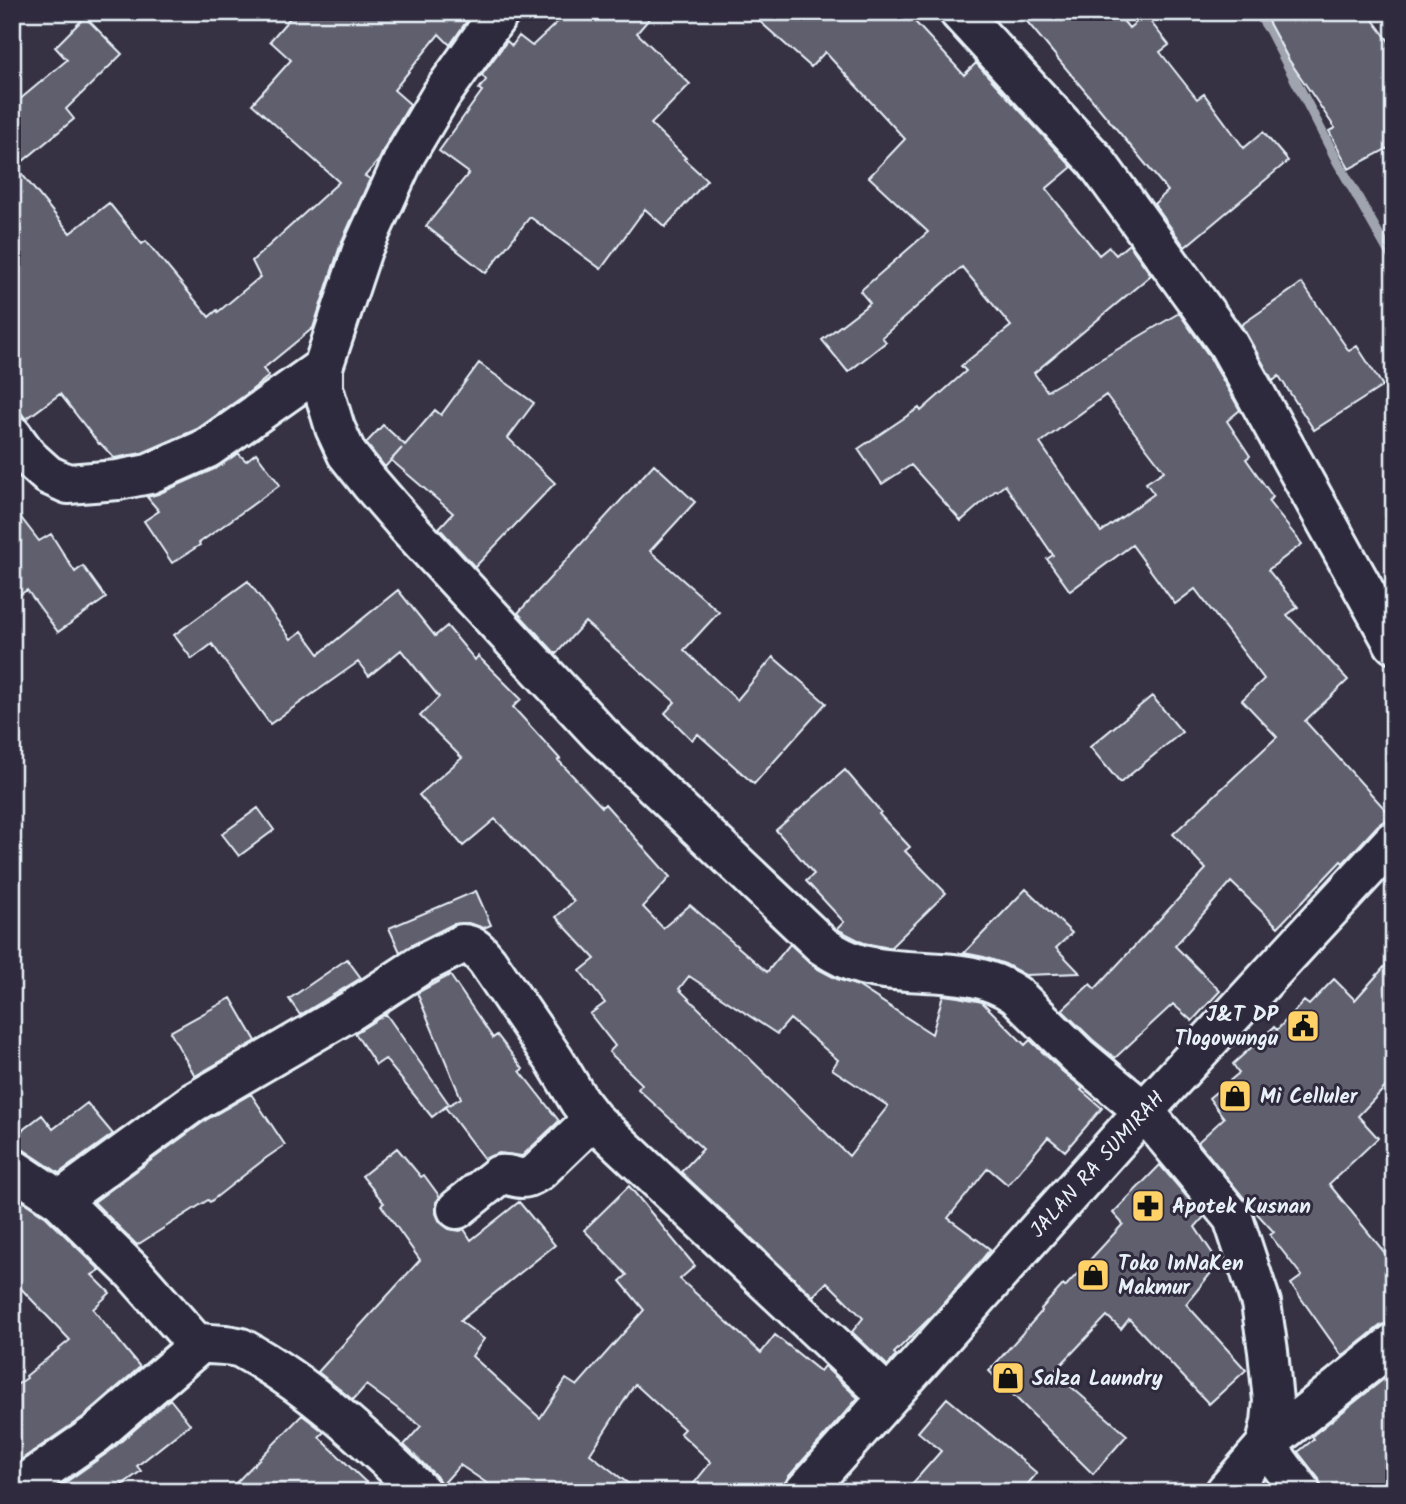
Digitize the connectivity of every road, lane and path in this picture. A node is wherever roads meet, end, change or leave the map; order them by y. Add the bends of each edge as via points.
1 (500, 12) edge
2 (959, 12) edge
3 (323, 367) junction
4 (12, 435) edge
5 (1394, 644) edge
6 (1394, 840) edge
7 (1144, 1111) junction
8 (593, 1119) junction
9 (12, 1168) edge
10 (60, 1200) junction
11 (457, 1209) dead end
12 (1394, 1343) edge
13 (200, 1344) junction
14 (888, 1396) junction
15 (1266, 1445) junction
16 (13, 1492) edge
17 (421, 1492) edge
18 (804, 1492) edge
19 (1225, 1492) edge
20 (1301, 1492) edge

1 - 3 street via 406,154 362,250
2 - 5 street via 1095,160 1228,344
3 - 4 street via 208,448 149,474 68,484 48,475
3 - 7 street via 323,388 347,454 385,500 600,734 823,946 861,964 955,973 1005,987
6 - 7 street, JALAN RA SUMIRAH
7 - 14 street, JALAN RA SUMIRAH
7 - 15 street via 1233,1217 1261,1303 1268,1351 1273,1401
8 - 10 street via 486,961 475,948 462,944 194,1102
8 - 11 street via 539,1171 520,1178 499,1175
8 - 14 street
9 - 10 street
10 - 13 street
12 - 15 street
13 - 16 street via 96,1434
13 - 17 street via 241,1348 310,1392
14 - 18 street, JALAN RA SUMIRAH
15 - 19 street
15 - 20 street

